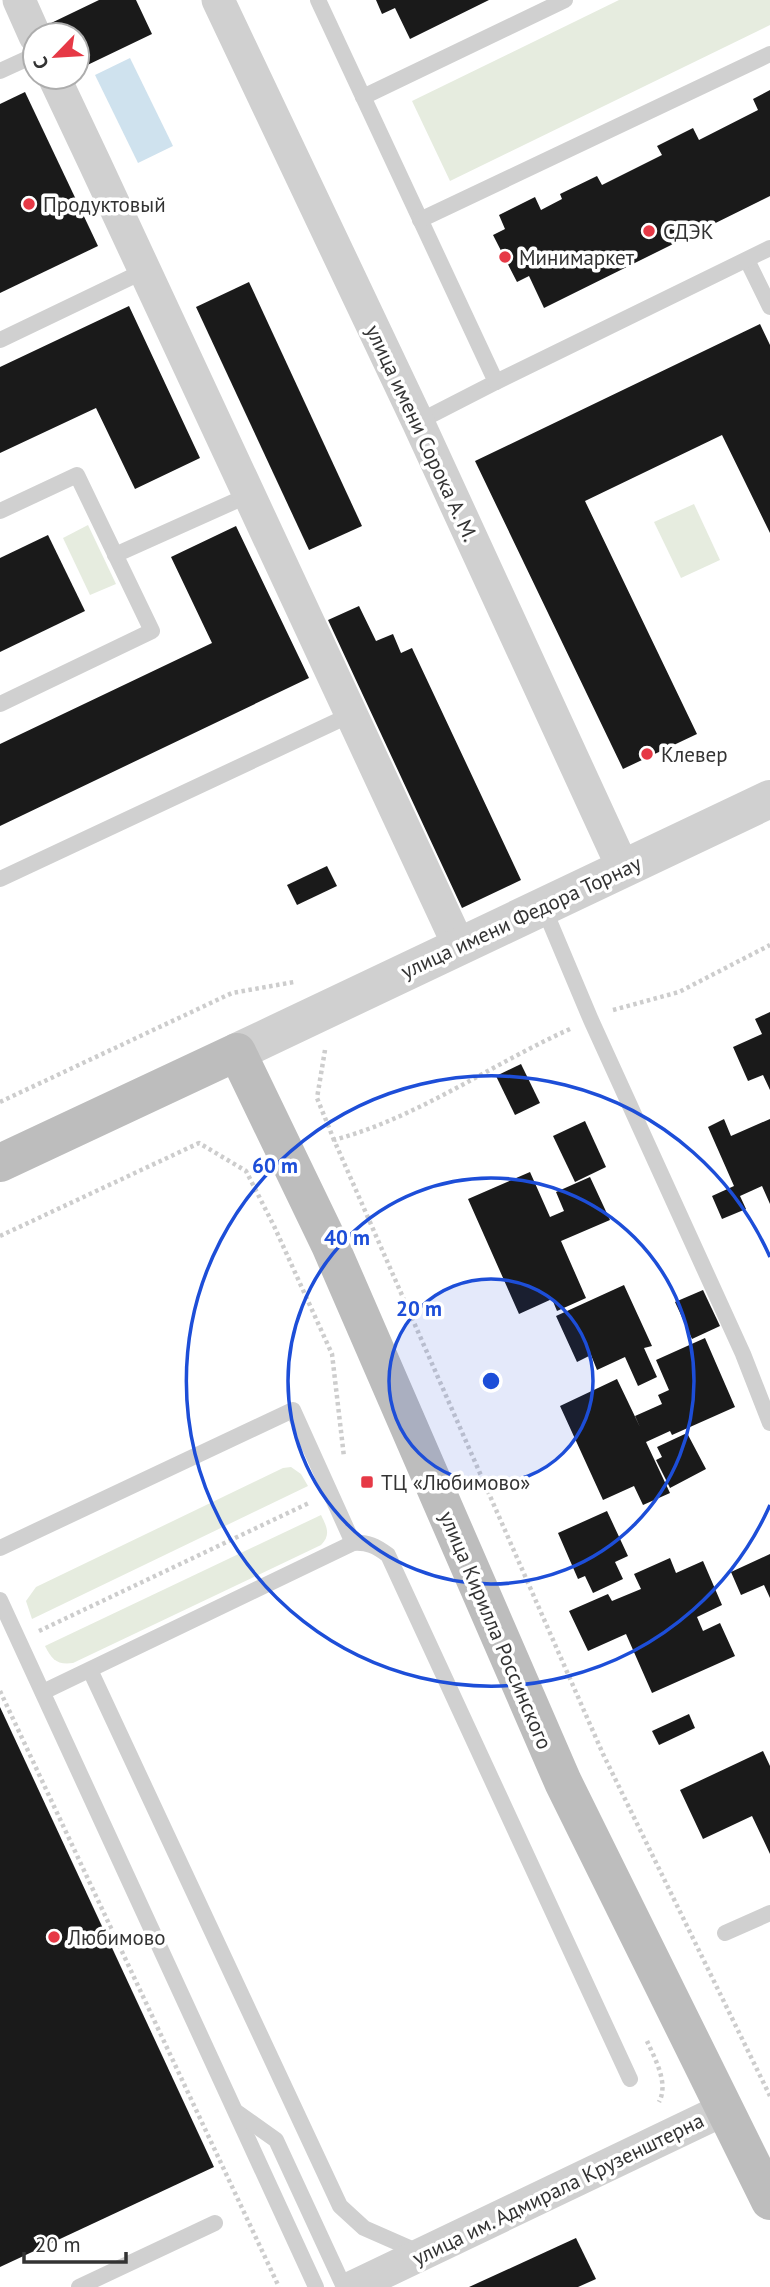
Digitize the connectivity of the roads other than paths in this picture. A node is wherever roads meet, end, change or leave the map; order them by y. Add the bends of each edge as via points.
1 (19, 0) edge
2 (218, 0) edge
3 (318, 0) edge
4 (565, 0) edge
5 (28, 21) edge
6 (770, 54) edge
7 (21, 61) edge
8 (0, 71) edge
9 (61, 91) edge
10 (363, 97) junction
11 (421, 220) junction
12 (770, 248) edge
13 (747, 260) junction
14 (146, 270) junction
15 (770, 307) edge
16 (0, 340) edge
17 (496, 382) junction
18 (418, 422) junction
19 (251, 494) junction
20 (0, 511) edge
21 (115, 555) junction
22 (0, 704) edge
23 (349, 715) junction
24 (770, 799) edge
25 (623, 869) junction
26 (0, 879) edge
27 (543, 906) junction
28 (459, 946) junction
29 (236, 1052) junction
30 (0, 1163) edge
31 (770, 1423) edge
32 (353, 1544) junction
33 (0, 1548) edge
34 (0, 1600) edge
35 (90, 1670) junction
36 (43, 1692) junction
37 (770, 1913) edge
38 (725, 1933) dead end
39 (630, 2079) dead end
40 (724, 2109) junction
41 (236, 2112) junction
42 (770, 2201) edge
43 (215, 2223) dead end
44 (423, 2254) junction
45 (79, 2287) edge
46 (316, 2287) edge
47 (344, 2287) edge
48 (353, 2287) edge

1 - 5 street
2 - 18 street, улица имени Сорока А. М.
3 - 10 lane
4 - 10 lane
6 - 11 lane
7 - 8 lane
9 - 14 street
10 - 11 lane
11 - 17 lane
12 - 13 lane
13 - 15 lane
13 - 17 lane
14 - 16 lane
14 - 19 street
17 - 18 lane
18 - 25 street, улица имени Сорока А. М.
19 - 21 lane
19 - 23 street
20 - 21 lane via 77,475
21 - 22 lane via 152,631
23 - 26 lane
23 - 28 street
24 - 25 street, улица имени Федора Торнау
25 - 27 street, улица имени Федора Торнау
27 - 28 street, улица имени Федора Торнау
27 - 31 lane
28 - 29 street, улица имени Федора Торнау
29 - 30 main road
29 - 40 main road, улица Кирилла Россинского via 330,1245 563,1782
32 - 33 lane via 293,1410
32 - 35 lane
32 - 39 lane via 365,1542 388,1555
34 - 36 lane
35 - 36 lane
35 - 44 lane via 340,2206 365,2228
36 - 41 lane
37 - 38 lane
40 - 42 main road, улица Кирилла Россинского
40 - 44 street, улица им. Адмирала Крузенштерна
41 - 46 lane
41 - 47 lane via 276,2140
43 - 45 lane
44 - 48 street, улица им. Адмирала Крузенштерна

